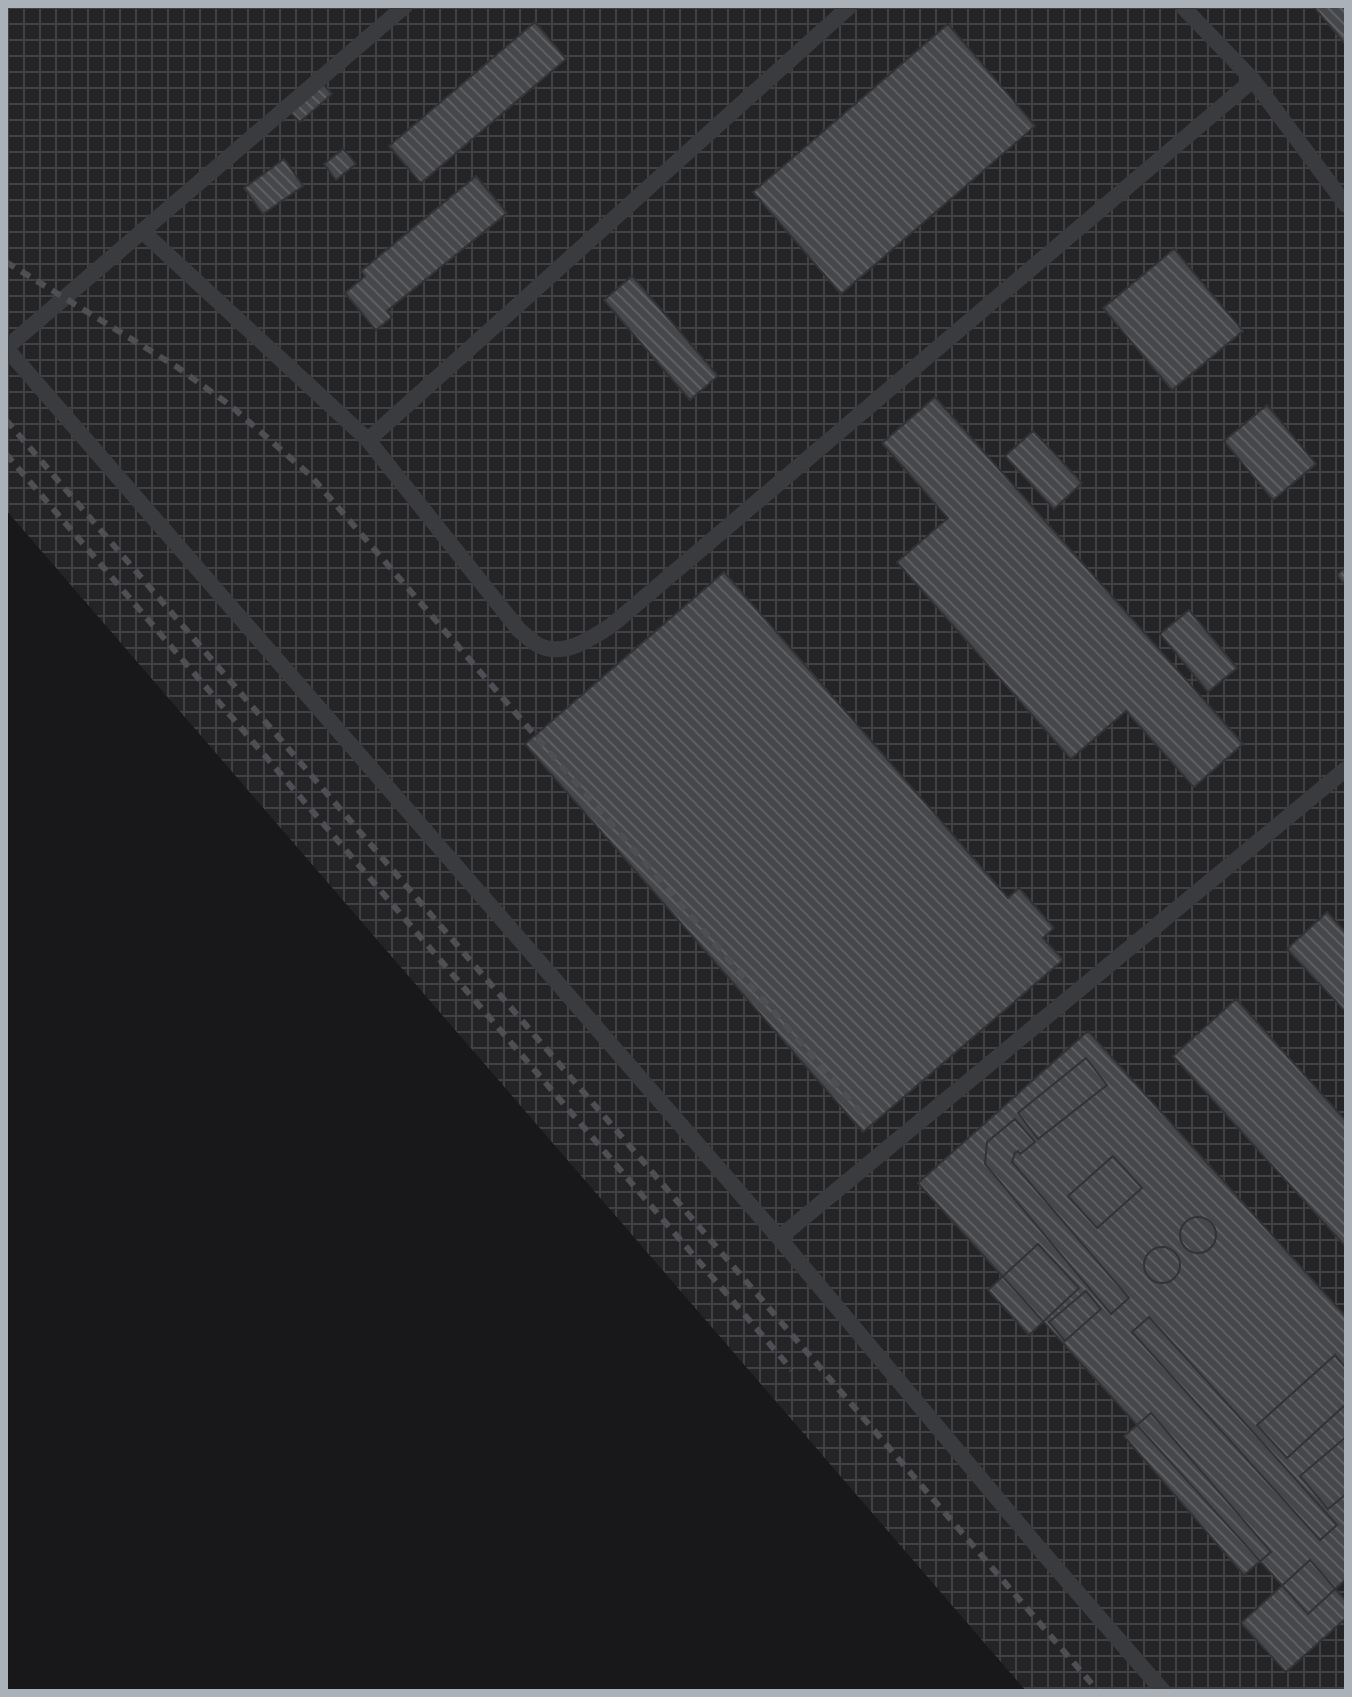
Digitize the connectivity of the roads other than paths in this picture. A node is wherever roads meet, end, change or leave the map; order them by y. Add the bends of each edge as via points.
1 (405, 6) edge
2 (850, 6) edge
3 (1182, 6) edge
4 (1253, 80) junction
5 (1342, 193) edge
6 (142, 231) junction
7 (6, 348) edge
8 (368, 440) junction
9 (1346, 769) edge
10 (779, 1238) junction
11 (1163, 1691) edge

1 - 6 lane
2 - 8 lane
3 - 4 lane
4 - 5 lane
4 - 8 lane via 587,641 559,650 539,646 519,630
6 - 7 lane
6 - 8 lane
7 - 10 lane
9 - 10 lane
10 - 11 lane

